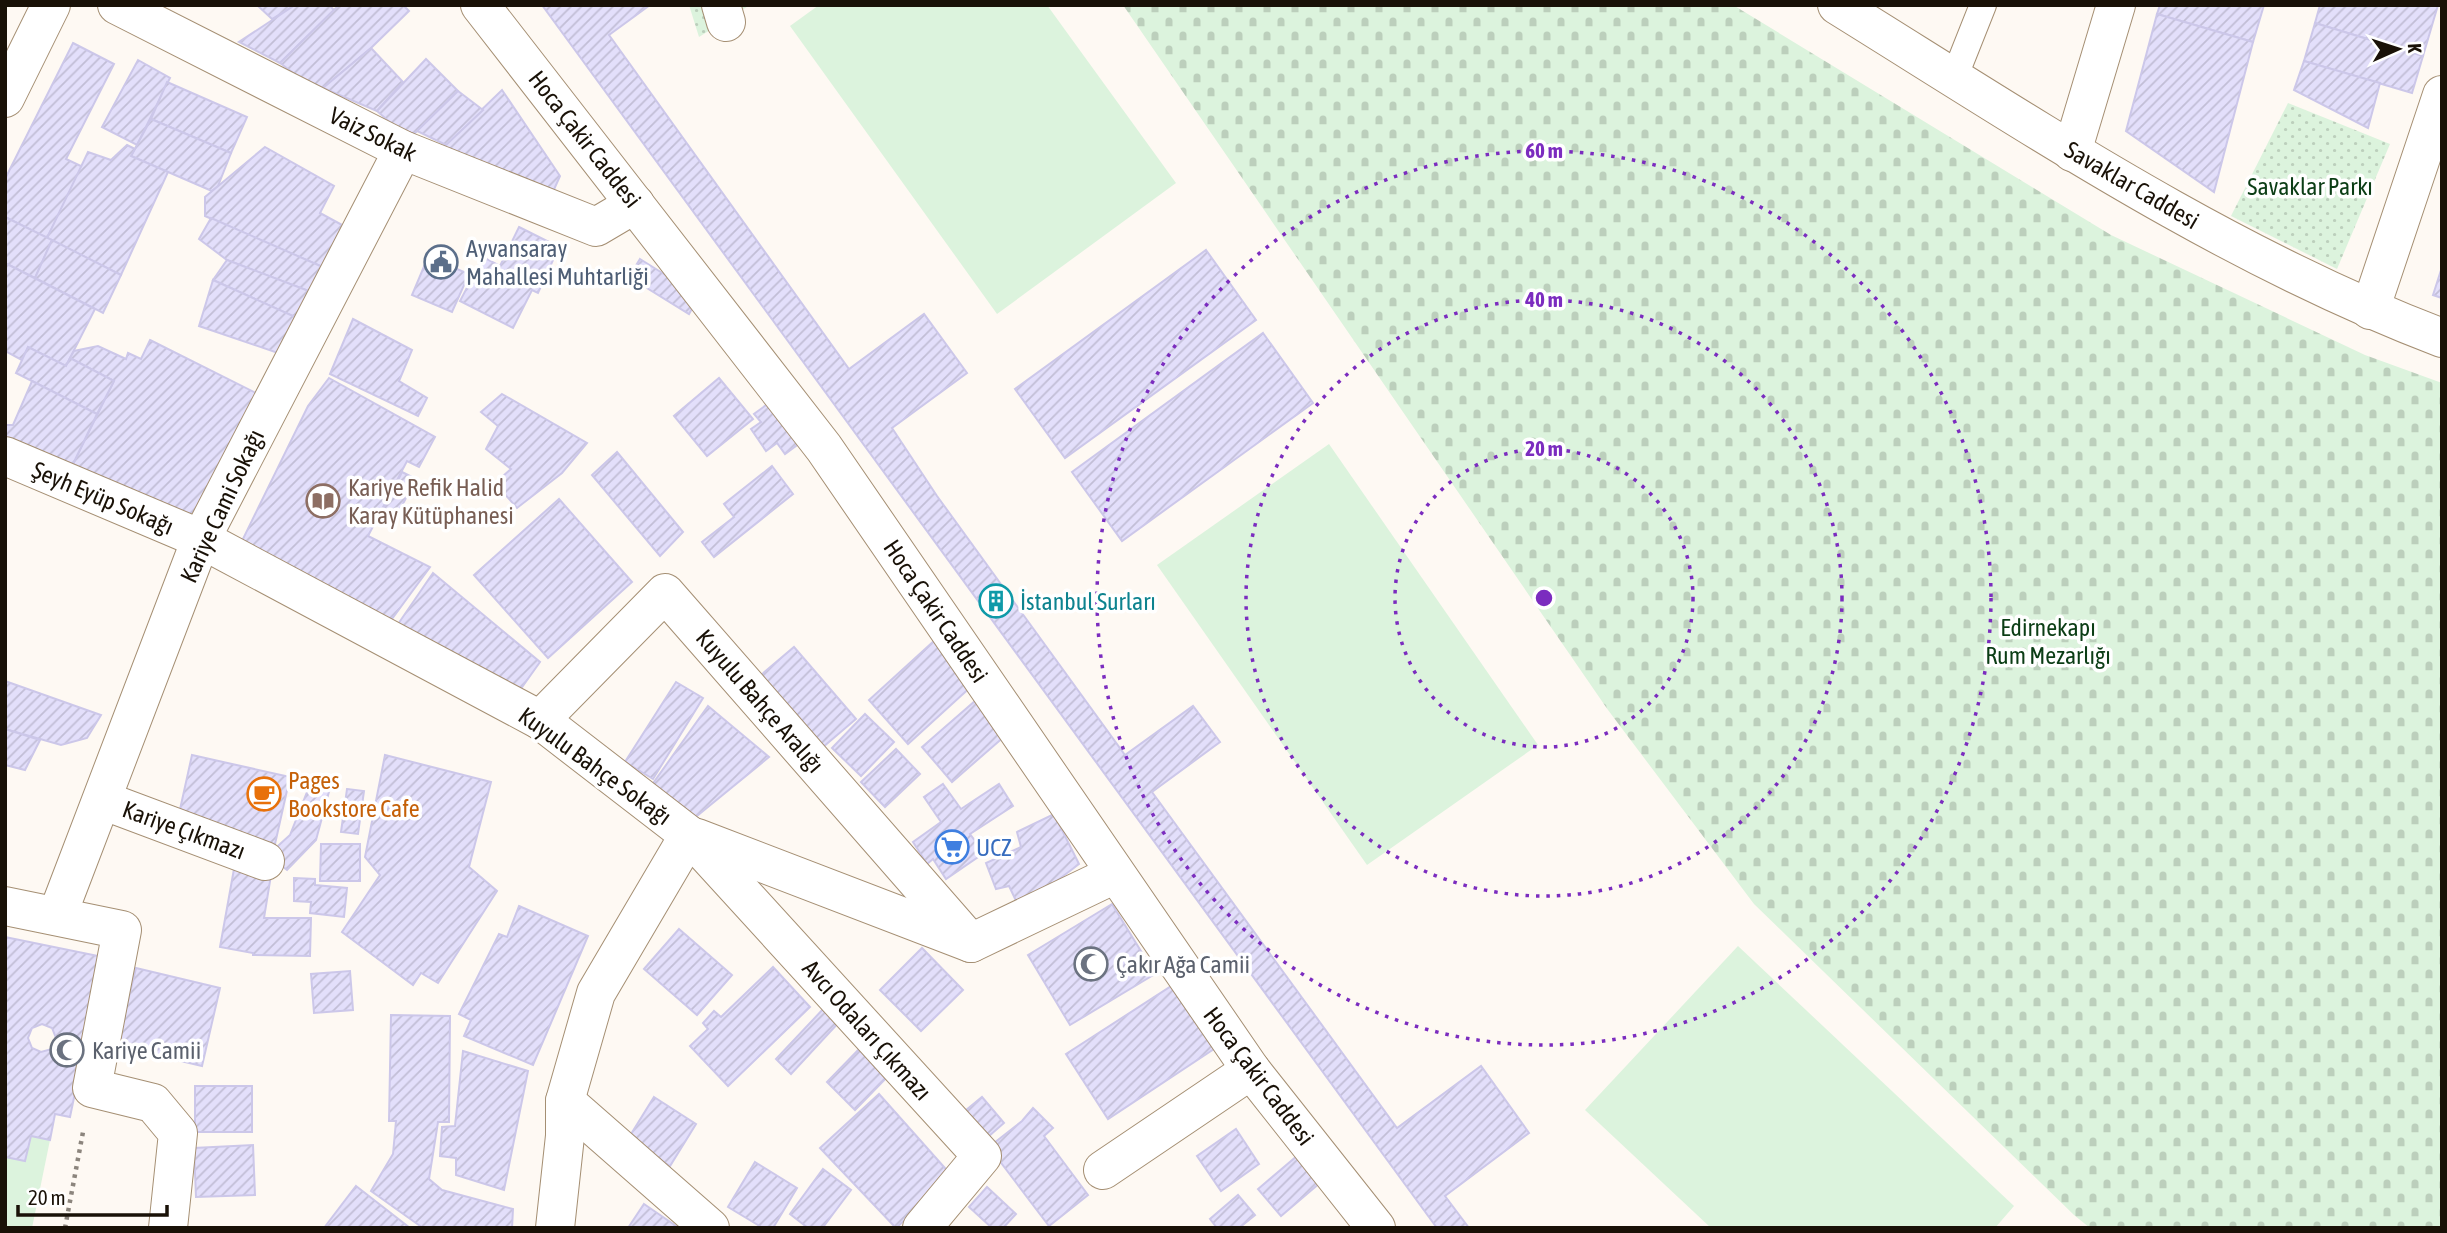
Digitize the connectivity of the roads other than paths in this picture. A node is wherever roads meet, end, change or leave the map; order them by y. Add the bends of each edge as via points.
1 (51, 5) edge
2 (117, 5) edge
3 (480, 5) edge
4 (1837, 5) edge
5 (1983, 5) edge
6 (2116, 5) edge
7 (1954, 78) junction
8 (2442, 95) edge
9 (5, 98) edge
10 (403, 150) junction
11 (2073, 152) junction
12 (635, 204) junction
13 (2370, 310) junction
14 (2442, 338) edge
15 (5, 457) edge
16 (201, 539) junction
17 (540, 720) junction
18 (103, 800) junction
19 (689, 835) junction
20 (265, 861) dead end
21 (1115, 874) junction
22 (5, 906) edge
23 (57, 916) junction
24 (971, 943) junction
25 (1251, 1070) junction
26 (565, 1101) junction
27 (1103, 1170) dead end
28 (168, 1228) edge
29 (555, 1228) edge
30 (710, 1228) edge
31 (922, 1228) edge
32 (1376, 1228) edge

1 - 9 street
2 - 10 street, Vaiz Sokak
3 - 12 street, Hoca Çakir Caddesi
4 - 7 street, Savaklar Caddesi
5 - 7 lane
6 - 11 street
7 - 11 street, Savaklar Caddesi
8 - 13 street
10 - 12 street, Vaiz Sokak via 596,227
10 - 16 street, Kariye Cami Sokağı
11 - 13 street, Savaklar Caddesi
12 - 21 street, Hoca Çakir Caddesi via 824,448
13 - 14 street, Savaklar Caddesi
15 - 16 street, Şeyh Eyüp Sokağı
16 - 17 street, Kuyulu Bahçe Sokağı
16 - 18 street, Kariye Cami Sokağı
17 - 19 street, Kuyulu Bahçe Sokağı
17 - 24 street, Kuyulu Bahçe Aralığı via 665,593
18 - 20 street, Kariye Çıkmazı
18 - 23 street, Kariye Cami Sokağı
19 - 24 street
19 - 26 street, Kuyulu Bahçe Sokağı via 596,993
19 - 31 street, Avcı Odaları Çıkmazı via 982,1156
21 - 24 street
21 - 25 street, Hoca Çakir Caddesi
22 - 23 street
23 - 28 street via 122,930 92,1088 153,1103 178,1133
25 - 27 street
25 - 32 street, Hoca Çakir Caddesi
26 - 29 street, Kuyulu Bahçe Sokağı
26 - 30 street

